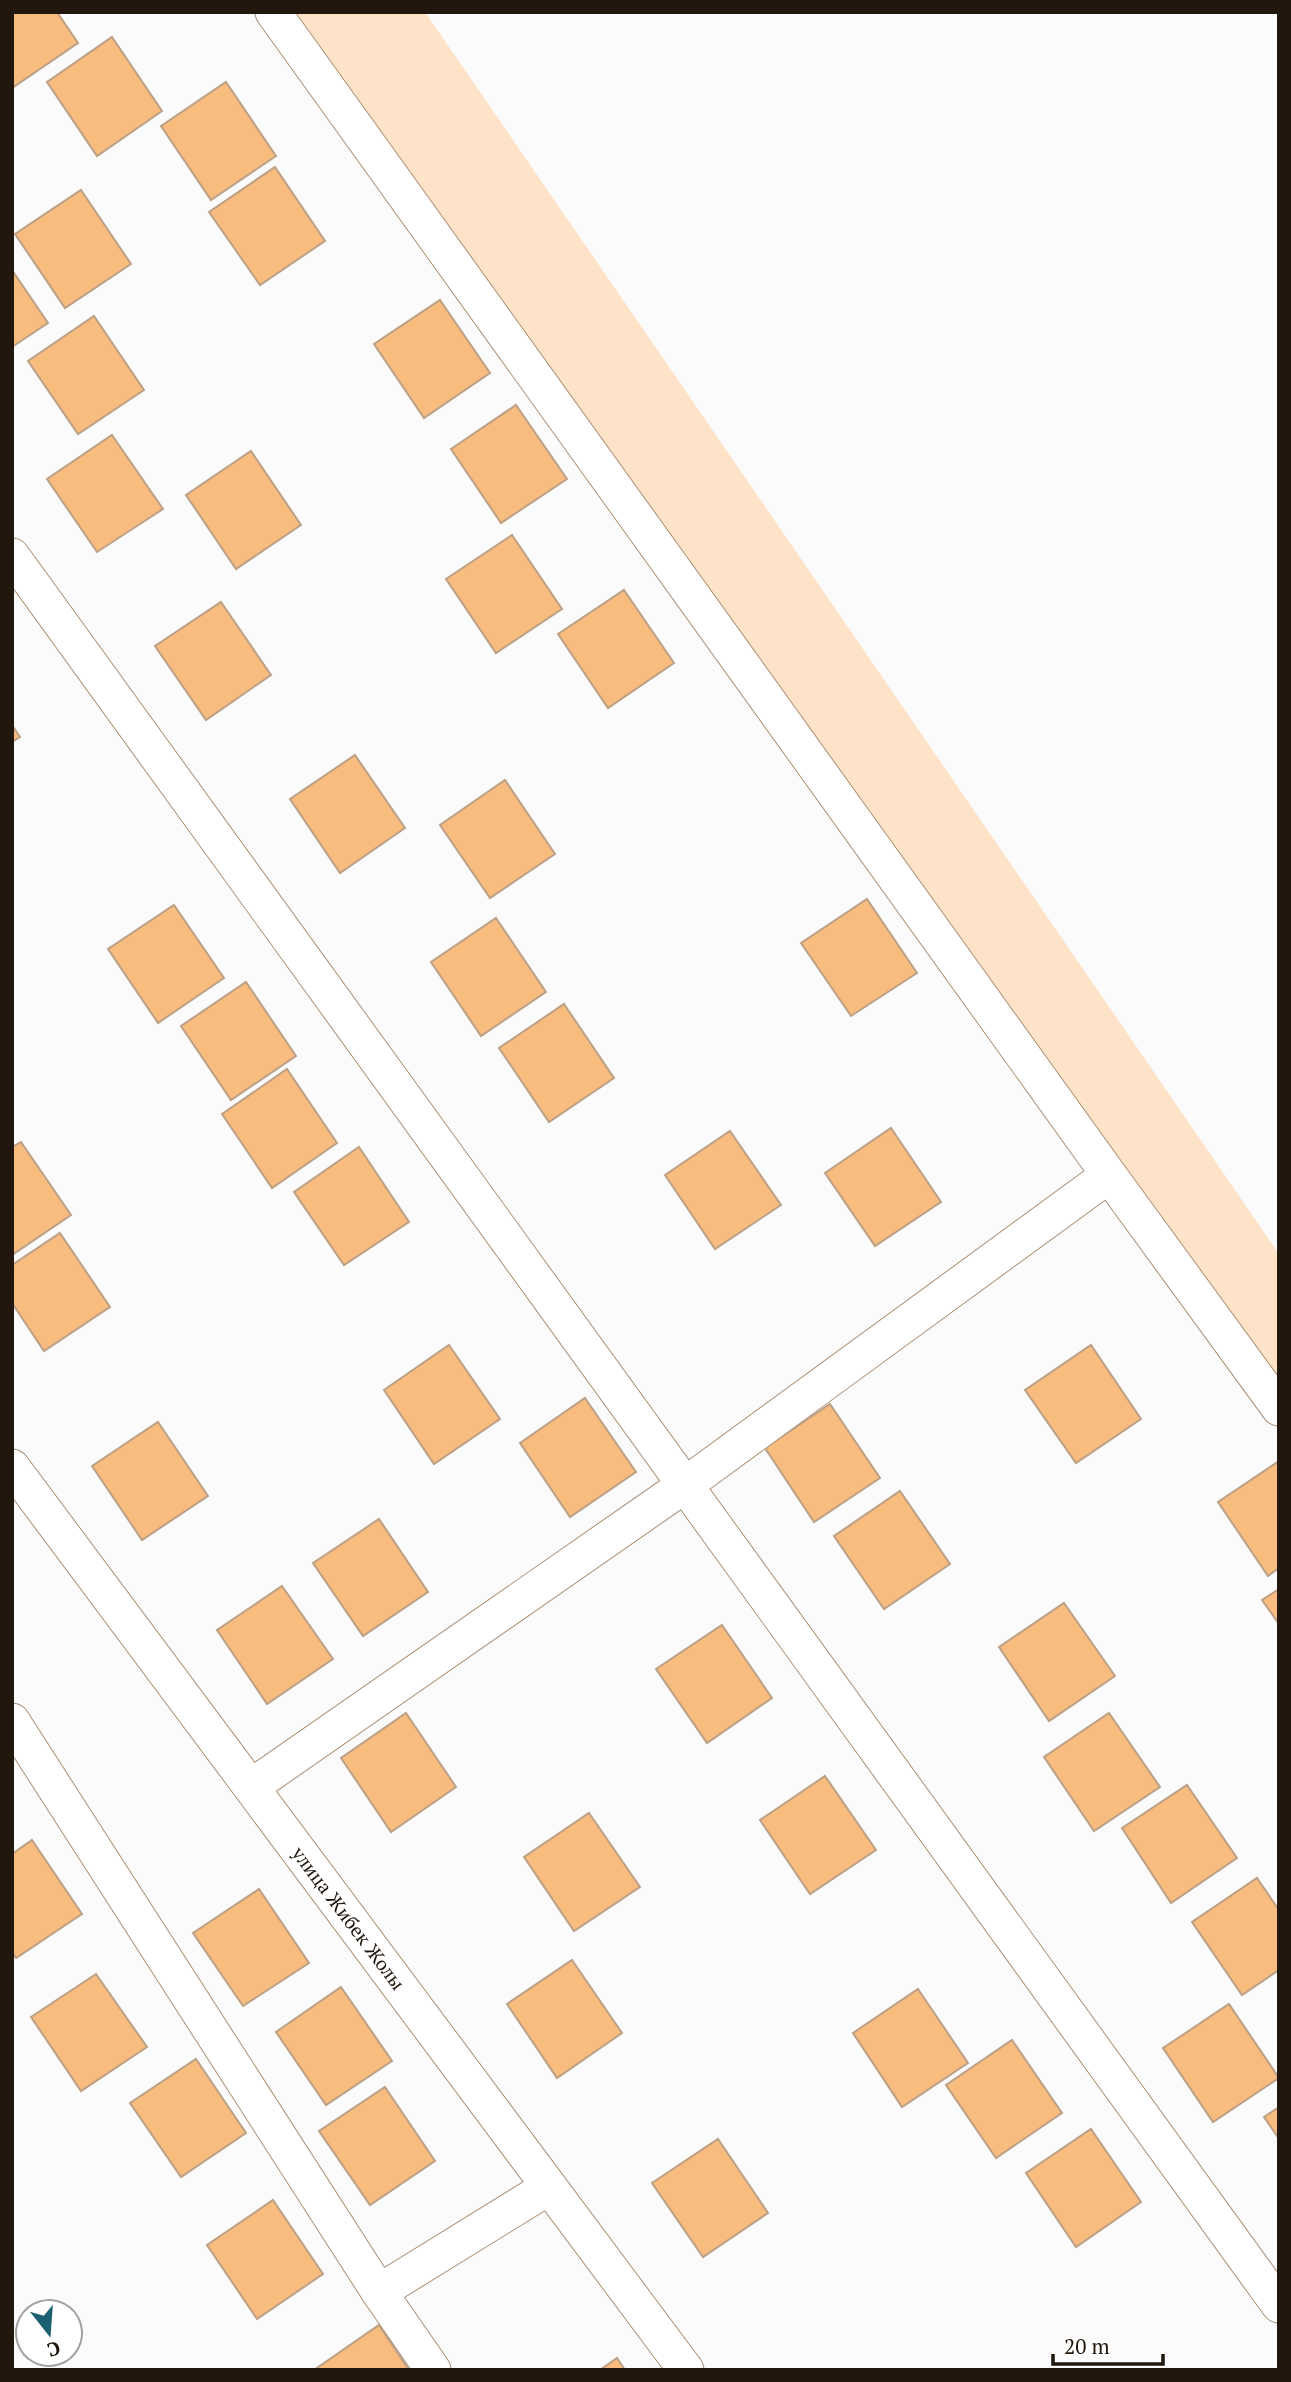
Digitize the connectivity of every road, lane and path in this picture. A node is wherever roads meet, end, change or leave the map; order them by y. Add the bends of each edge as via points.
1 (273, 12) edge
2 (12, 556) edge
3 (1109, 1175) junction
4 (1279, 1408) edge
5 (12, 1467) edge
6 (685, 1485) junction
7 (12, 1721) edge
8 (251, 1787) junction
9 (549, 2187) junction
10 (379, 2292) junction
11 (1279, 2305) edge
12 (433, 2370) edge
13 (686, 2370) edge

1 - 3 street
2 - 6 street
3 - 4 street
3 - 6 street
5 - 8 street, улица Жибек Жолы
6 - 8 street
6 - 11 street
7 - 10 street
8 - 9 street, улица Жибек Жолы
9 - 10 street
9 - 13 street, улица Жибек Жолы
10 - 12 street

